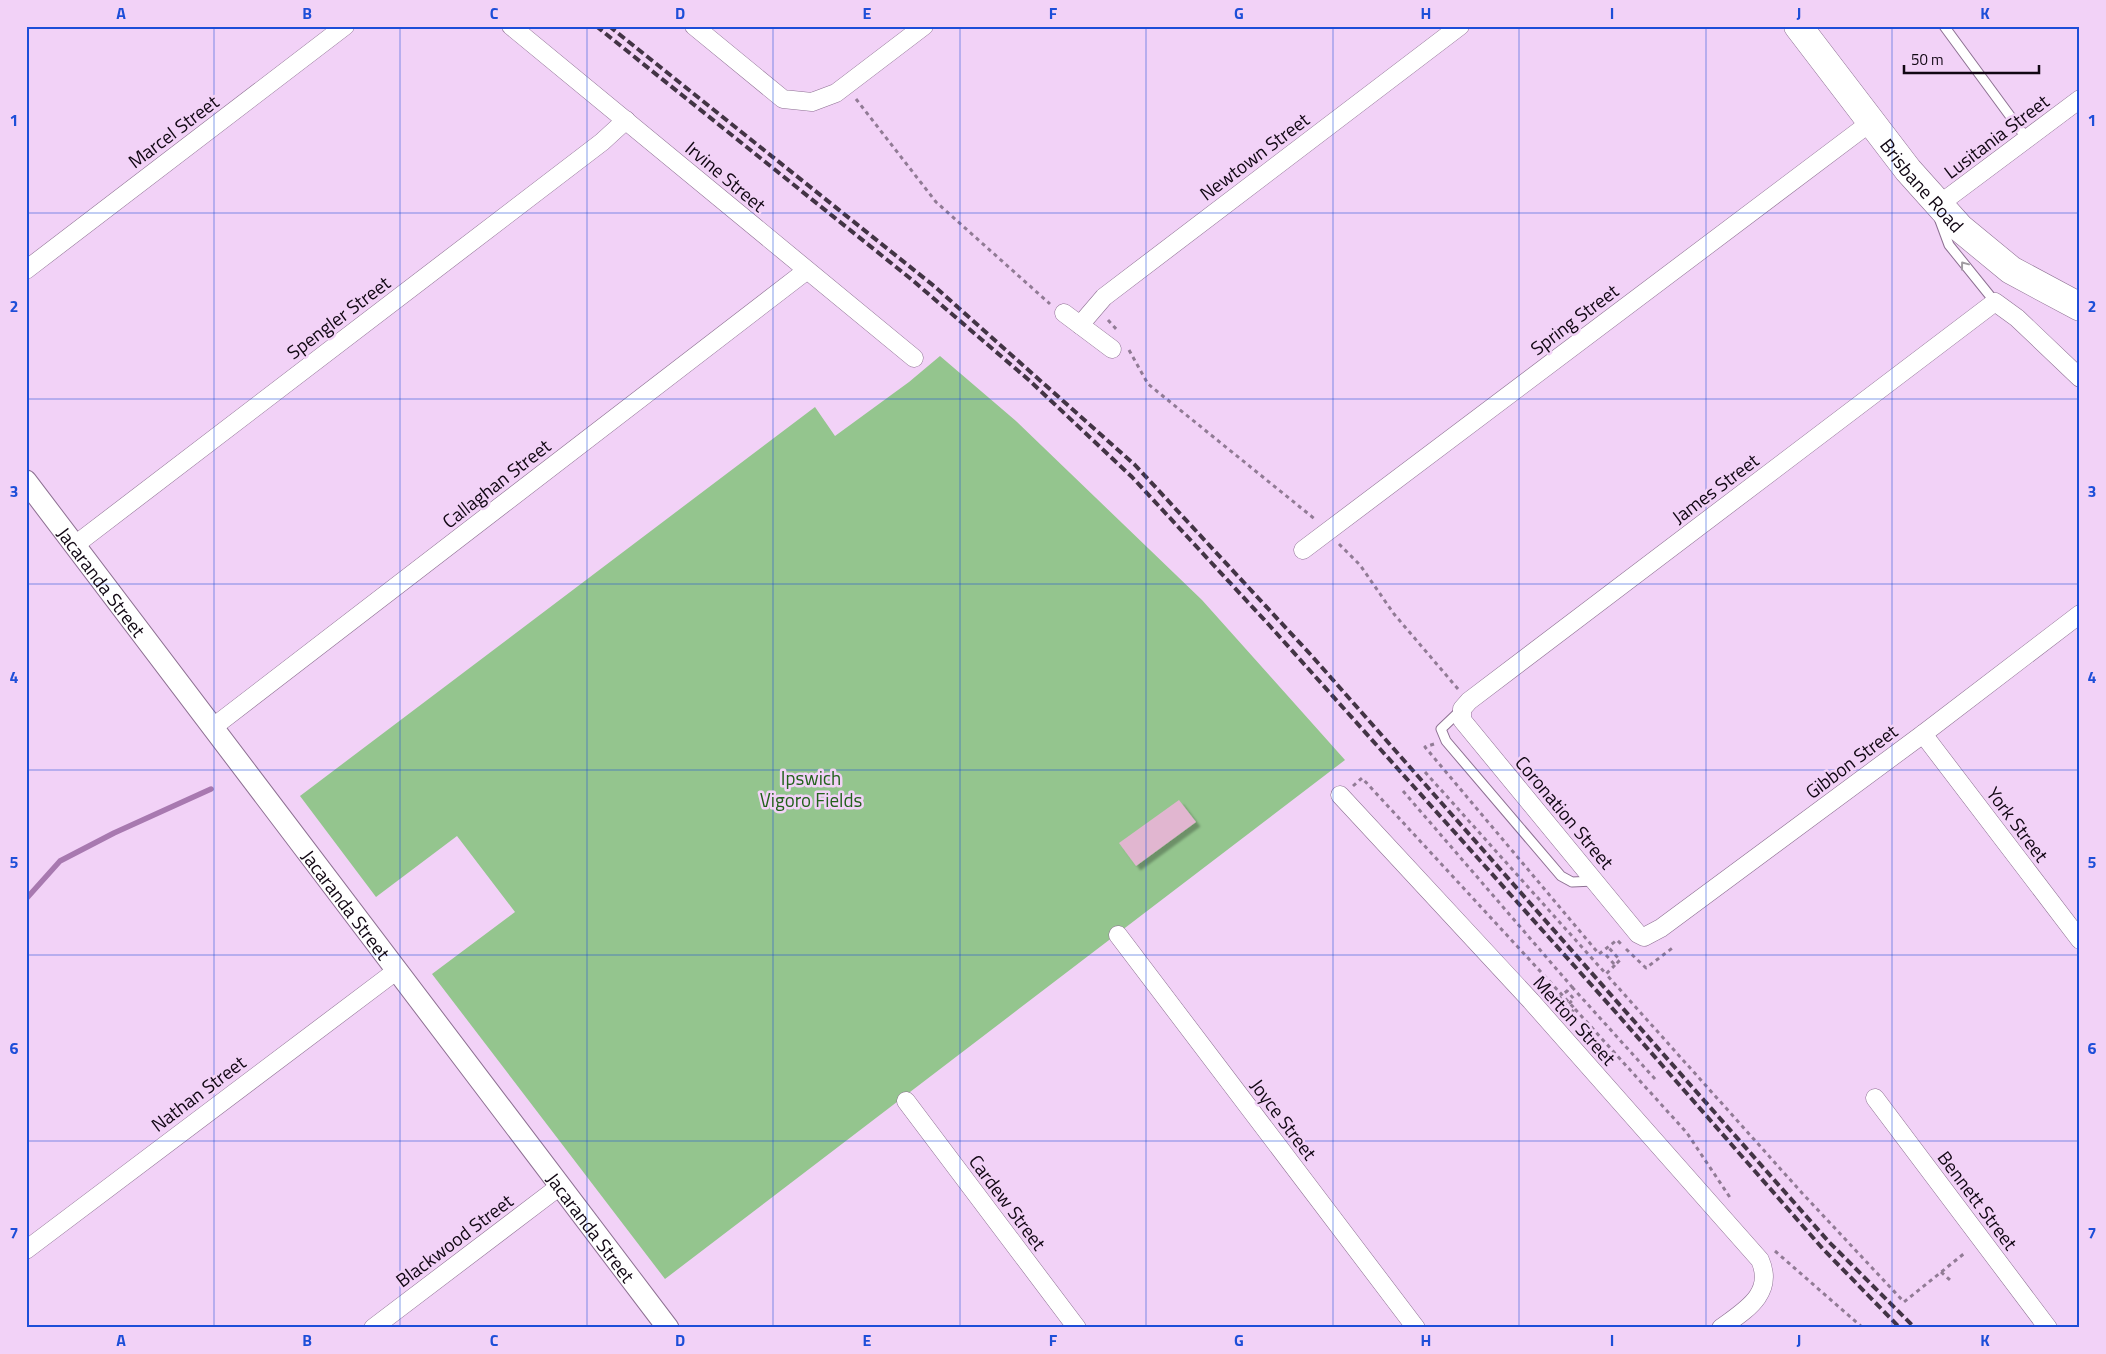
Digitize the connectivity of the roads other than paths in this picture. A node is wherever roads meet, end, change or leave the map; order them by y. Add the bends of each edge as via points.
1 (345, 26) edge
2 (511, 26) edge
3 (694, 26) edge
4 (924, 26) edge
5 (1460, 26) edge
6 (1798, 26) edge
7 (1944, 26) edge
8 (2080, 99) edge
9 (626, 120) junction
10 (1871, 122) junction
11 (2026, 139) junction
12 (1938, 206) junction
13 (26, 270) edge
14 (806, 271) junction
15 (1995, 302) junction
16 (2080, 307) edge
17 (1060, 309) road end
18 (1080, 325) junction
19 (1118, 342) road end
20 (914, 358) dead end
21 (2080, 377) edge
22 (26, 481) edge
23 (75, 545) junction
24 (1303, 550) dead end
25 (2080, 614) edge
26 (1462, 709) junction
27 (212, 728) junction
28 (1922, 734) junction
29 (1340, 795) road end
30 (1595, 881) junction
31 (1118, 935) dead end
32 (1644, 937) joint
33 (2080, 940) edge
34 (396, 971) junction
35 (1875, 1098) dead end
36 (906, 1101) dead end
37 (560, 1186) junction
38 (26, 1250) edge
39 (373, 1328) edge
40 (668, 1328) edge
41 (1077, 1328) edge
42 (1416, 1328) edge
43 (1721, 1328) edge
44 (2048, 1328) edge

1 - 13 street, Marcel Street
2 - 9 street, Irvine Street
3 - 4 street via 783,99 812,102 836,94
5 - 18 street, Newtown Street via 1104,297
6 - 10 main road, Brisbane Road
7 - 11 lane
8 - 11 street, Lusitania Street
9 - 14 street, Irvine Street
9 - 23 street, Spengler Street via 602,142
10 - 12 main road, Brisbane Road
10 - 24 street, Spring Street
11 - 12 street, Lusitania Street
15 -> 12 lane via 1949,245
12 - 16 main road, Brisbane Road via 1972,240 2011,270
14 - 20 street, Irvine Street
14 - 27 street, Callaghan Street
15 - 21 street via 2024,324
15 - 26 street, James Street
17 - 18 street
18 - 19 street
22 - 23 street, Jacaranda Street
23 - 27 street, Jacaranda Street
25 - 28 street, Gibbon Street
26 - 30 street, Coronation Street via 1462,720
26 - 30 lane via 1441,729 1446,741 1561,876 1572,882
27 - 34 street, Jacaranda Street
28 - 32 street, Gibbon Street via 1661,928
28 - 33 street, York Street
29 - 43 street, Merton Street via 1531,1001 1756,1255 1764,1268 1761,1292 1753,1304
30 - 32 street, Coronation Street via 1638,934
31 - 42 street, Joyce Street
34 - 37 street, Jacaranda Street
34 - 38 street, Nathan Street
35 - 44 street, Bennett Street
36 - 41 street, Cardew Street
37 - 39 street, Blackwood Street
37 - 40 street, Jacaranda Street

